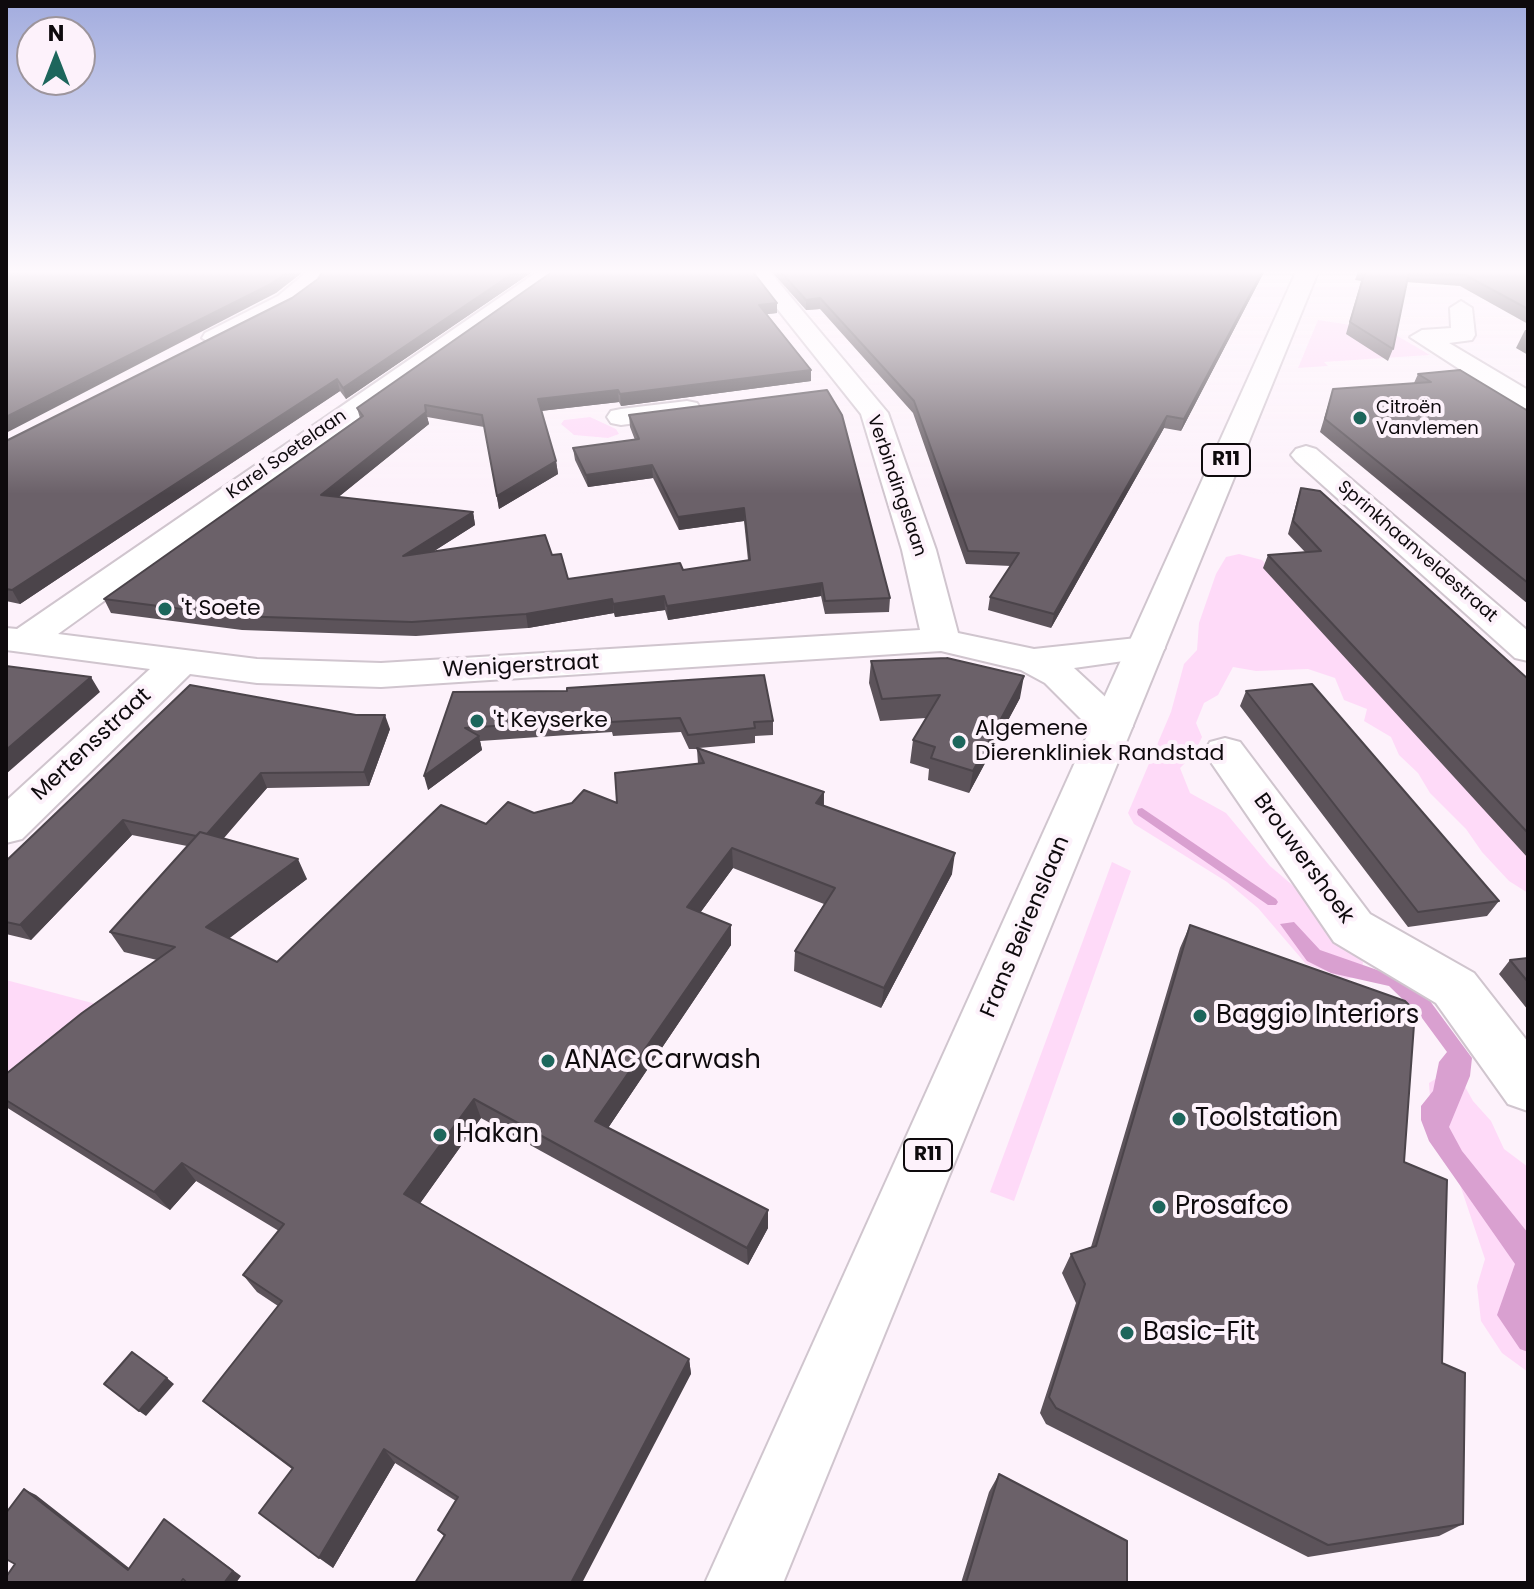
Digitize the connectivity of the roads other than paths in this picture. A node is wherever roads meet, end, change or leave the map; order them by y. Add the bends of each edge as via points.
1 (199, 346) edge
2 (443, 346) edge
3 (809, 346) edge
4 (1275, 346) edge
5 (1437, 346) edge
6 (188, 352) edge
7 (1528, 401) edge
8 (714, 405) edge
9 (621, 417) dead end
10 (1306, 455) dead end
11 (15, 640) edge
12 (941, 640) junction
13 (1146, 648) junction
14 (1528, 650) edge
15 (1034, 661) junction
16 (179, 663) junction
17 (1112, 726) junction
18 (1225, 752) dead end
19 (6, 827) edge
20 (1528, 1086) edge
21 (744, 1583) edge

1 - 6 street
2 - 11 street, Karel Soetelaan
3 - 12 street, Verbindingslaan via 838,389 874,413 919,550
4 - 13 street, Frans Beirenslaan / R11
5 - 7 street
8 - 9 street
10 - 14 street, Sprinkhaanveldestraat
11 - 16 street, Wenigerstraat
12 - 15 street, Wenigerstraat
12 - 16 street, Wenigerstraat via 381,675
13 - 15 street, Wenigerstraat
13 - 17 street, Frans Beirenslaan / R11
15 - 17 street, Wenigerstraat via 1059,675
16 - 19 street, Mertensstraat
17 - 21 street, Frans Beirenslaan / R11
18 - 20 street, Brouwershoek via 1352,928 1455,988

